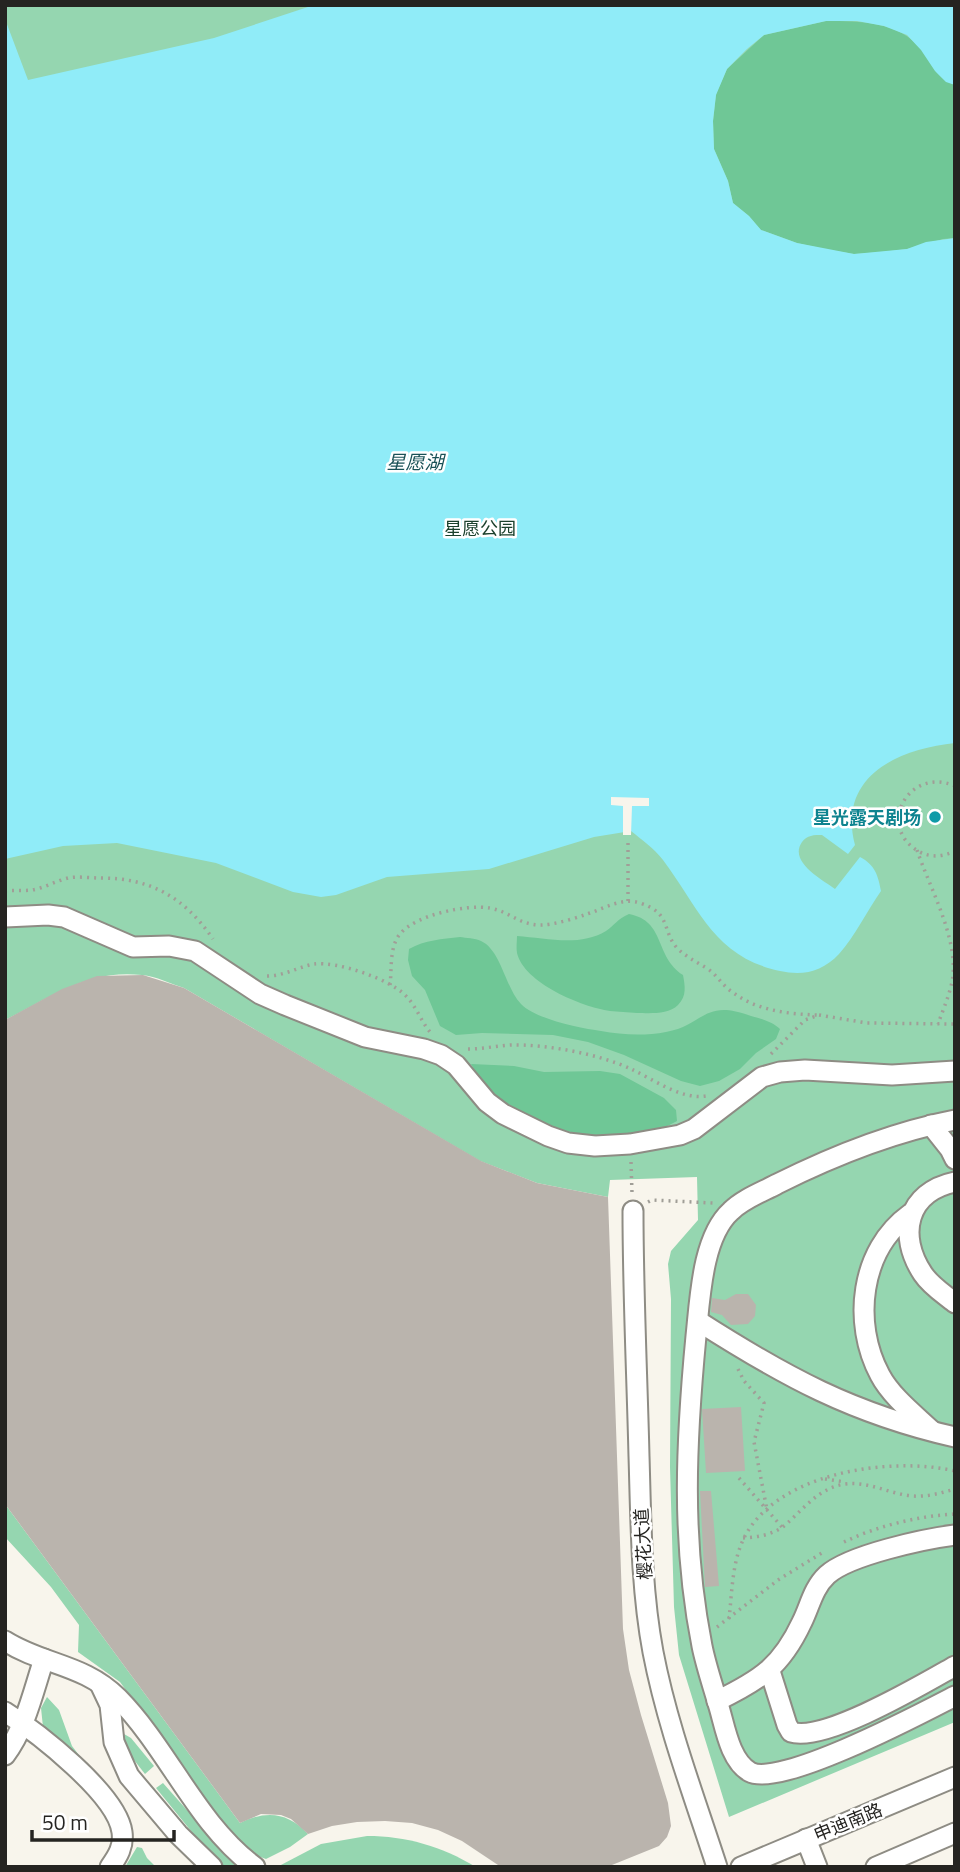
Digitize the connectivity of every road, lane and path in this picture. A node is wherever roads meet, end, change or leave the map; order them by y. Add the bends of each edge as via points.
1 (955, 786) edge
2 (628, 843) dead end
3 (917, 850) junction
4 (955, 851) edge
5 (5, 891) edge
6 (628, 901) junction
7 (5, 917) edge
8 (217, 945) dead end
9 (262, 976) dead end
10 (390, 985) junction
11 (819, 1015) junction
12 (938, 1024) junction
13 (955, 1024) edge
14 (436, 1039) dead end
15 (455, 1048) dead end
16 (768, 1056) dead end
17 (955, 1071) edge
18 (711, 1095) dead end
19 (955, 1120) edge
20 (931, 1125) junction
21 (630, 1144) junction
22 (955, 1159) edge
23 (955, 1182) edge
24 (698, 1201) dead end
25 (633, 1211) junction
26 (910, 1214) junction
27 (955, 1303) edge
28 (698, 1321) junction
29 (732, 1343) junction
30 (934, 1433) junction
31 (955, 1437) edge
32 (955, 1471) edge
33 (738, 1478) dead end
34 (823, 1479) junction
35 (855, 1484) junction
36 (955, 1489) edge
37 (767, 1510) junction
38 (782, 1527) junction
39 (955, 1535) edge
40 (743, 1538) junction
41 (729, 1619) dead end
42 (5, 1640) edge
43 (44, 1659) junction
44 (955, 1666) edge
45 (770, 1671) junction
46 (99, 1682) junction
47 (955, 1696) edge
48 (717, 1700) junction
49 (5, 1712) edge
50 (23, 1723) junction
51 (5, 1755) edge
52 (955, 1777) edge
53 (955, 1833) edge
54 (806, 1839) junction
55 (110, 1867) edge
56 (212, 1867) edge
57 (255, 1867) edge
58 (717, 1867) edge
59 (741, 1867) edge
60 (817, 1867) edge
61 (876, 1867) edge

1 - 3 path via 934,781 922,784 903,800 899,825 903,837
2 - 6 path
3 - 4 path via 934,856
3 - 12 path via 953,958 953,980
5 - 8 path via 34,890 70,878 139,880 176,899
6 - 10 path via 550,924 520,922 485,908 463,907 435,915 400,934 394,946
6 - 11 path via 660,912 675,946 741,999 772,1010
7 - 21 street via 64,917 133,947 195,951 285,1006 365,1037 441,1055 503,1114 548,1136 595,1146
9 - 10 path via 333,964
10 - 14 path via 405,994
11 - 12 path via 867,1023
11 - 16 path via 805,1020
12 - 13 path
15 - 18 path via 510,1045 569,1052 612,1061 682,1093
17 - 21 street via 780,1072 762,1077 694,1129
19 - 20 street
20 - 22 street
20 - 28 street via 859,1147 730,1211 711,1245
21 - 25 path
23 - 26 street via 931,1191
24 - 25 path via 652,1200
25 - 58 street, 樱花大道 via 647,1611 663,1697
26 - 27 street via 915,1260 924,1275
26 - 30 street via 899,1222 871,1266 864,1295 865,1336 881,1376
28 - 29 street
28 - 48 street via 686,1467 687,1525 702,1647
29 - 30 street via 832,1398
29 - 37 path via 744,1381 764,1403 754,1442
30 - 31 street
32 - 34 path via 932,1465 889,1465
33 - 37 path
34 - 35 path
34 - 37 path
35 - 36 path via 913,1496
35 - 38 path via 824,1491
37 - 38 path
37 - 40 path
38 - 40 path
39 - 45 street via 874,1553 829,1573 817,1586 788,1650
40 - 41 path via 734,1567
42 - 43 street
43 - 46 street
43 - 50 street
44 - 45 street via 897,1698 829,1728 799,1735 787,1725
45 - 48 street
46 - 56 street via 110,1704 114,1742 130,1776
46 - 57 street via 135,1718 235,1852
47 - 48 street via 864,1743 760,1775 750,1772 736,1757
49 - 50 street
50 - 51 street
50 - 55 street via 88,1779 115,1813 122,1841
52 - 54 street, 申迪南路
53 - 61 street
54 - 59 street, 申迪南路
54 - 60 street

